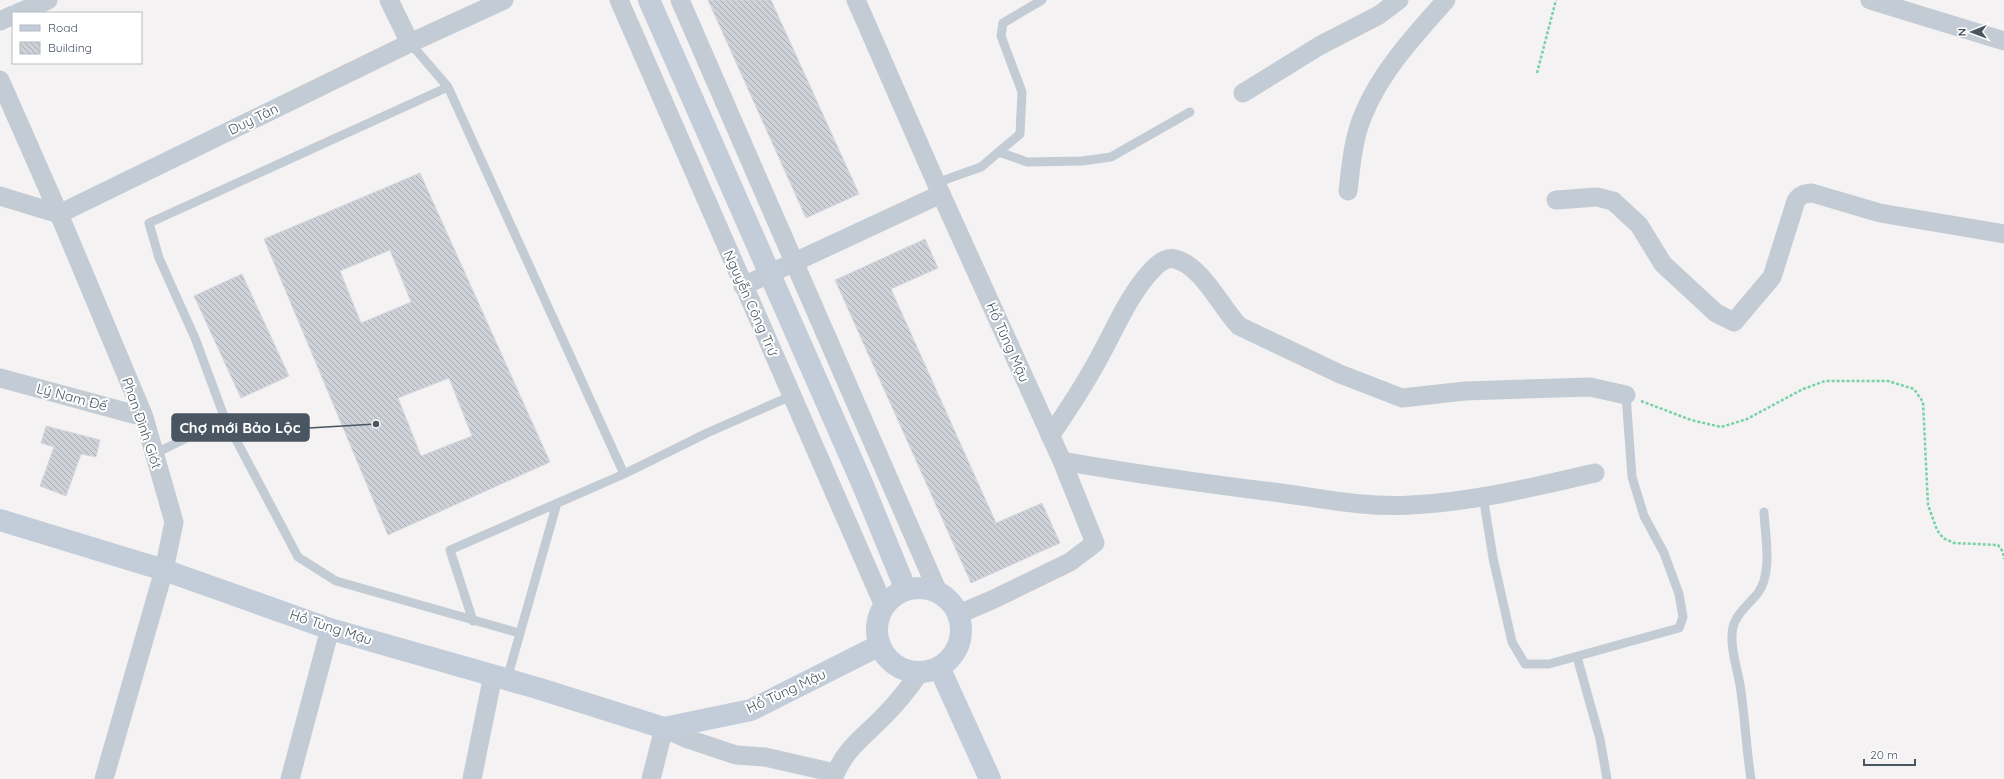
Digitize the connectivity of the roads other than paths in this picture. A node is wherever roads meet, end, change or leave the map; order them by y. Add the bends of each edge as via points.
1 (48, 0) edge
2 (389, 0) edge
3 (504, 0) edge
4 (619, 0) edge
5 (649, 0) edge
6 (680, 0) edge
7 (856, 0) edge
8 (1042, 0) edge
9 (1399, 0) edge
10 (1446, 0) edge
11 (1873, 0) edge
12 (20, 12) edge
13 (12, 15) edge
14 (0, 21) edge
15 (2004, 41) edge
16 (410, 43) junction
17 (0, 80) edge
18 (448, 87) junction
19 (1243, 93) dead end
20 (1190, 112) dead end
21 (999, 152) junction
22 (938, 188) junction
23 (1348, 192) dead end
24 (0, 196) edge
25 (1556, 200) dead end
26 (58, 214) junction
27 (2004, 234) edge
28 (795, 261) junction
29 (770, 273) junction
30 (743, 286) junction
31 (0, 378) edge
32 (1626, 395) joint
33 (791, 396) junction
34 (144, 417) junction
35 (225, 419) junction
36 (1050, 436) junction
37 (154, 454) junction
38 (1062, 461) junction
39 (1595, 473) dead end
40 (624, 474) junction
41 (1482, 495) junction
42 (557, 503) junction
43 (1764, 512) dead end
44 (0, 520) edge
45 (164, 570) junction
46 (906, 590) junction
47 (938, 592) junction
48 (884, 606) junction
49 (959, 614) junction
50 (473, 621) junction
51 (330, 629) junction
52 (519, 633) junction
53 (880, 646) junction
54 (1577, 657) junction
55 (930, 670) junction
56 (500, 677) junction
57 (664, 728) junction
58 (834, 776) edge
59 (104, 779) edge
60 (290, 779) edge
61 (472, 779) edge
62 (651, 779) edge
63 (990, 779) edge
64 (1607, 779) edge
65 (1751, 779) edge

1 - 12 street
2 - 16 street
3 - 16 street, Duy Tân
4 - 30 street, Nguyễn Công Trứ
5 - 29 street, Nguyễn Công Trứ
6 - 28 street
7 - 22 street, Hồ Tùng Mậu
8 - 21 lane via 1003,23 1001,36 1022,92 1020,134
9 - 19 street via 1379,15 1319,46
10 - 23 street via 1383,76 1363,114 1353,153
11 - 15 street
13 - 14 street
16 - 18 lane
16 - 26 street, Duy Tân
17 - 26 street, Phan Đình Giót
18 - 35 lane via 149,223 159,258 195,338
18 - 40 lane
20 - 21 lane via 1110,157 1082,161 1027,162
21 - 22 lane via 981,167
22 - 28 street
22 - 36 street, Hồ Tùng Mậu
24 - 26 street
25 - 27 street via 1597,197 1613,201 1639,225 1663,264 1716,313 1734,322 1772,277 1796,201 1804,194 1812,193 1880,213
26 - 34 street, Phan Đình Giót
28 - 29 street
28 - 47 street
29 - 30 street
29 - 46 street, Nguyễn Công Trứ
30 - 33 street, Nguyễn Công Trứ
31 - 34 street, Lý Nam Đế
32 - 36 street via 1590,387 1465,391 1402,398 1340,374 1239,326 1228,315 1205,281 1185,263 1174,258 1163,260 1145,279 1127,306 1081,390
32 - 54 lane via 1632,477 1644,516 1664,553 1679,594 1683,617 1679,628
33 - 40 lane via 707,433
33 - 48 street, Nguyễn Công Trứ
34 - 37 street, Phan Đình Giót
35 - 37 lane
35 - 50 lane via 298,557 336,581
36 - 38 street, Hồ Tùng Mậu
37 - 45 street, Phan Đình Giót via 174,522
38 - 41 street via 1253,490 1369,504 1422,504
38 - 49 street, Hồ Tùng Mậu via 1095,543 1070,562
39 - 41 street
40 - 42 lane
41 - 54 lane via 1512,642 1525,664 1549,664
42 - 50 lane via 450,550
42 - 52 lane
43 - 65 lane via 1765,577 1759,592 1740,614 1733,628 1734,654
44 - 45 street, Hồ Tùng Mậu
45 - 51 street, Hồ Tùng Mậu
45 - 59 street, Phan Đình Giót
46 - 47 street via 919,587
46 - 48 street via 891,598
47 - 49 street via 947,598
48 - 53 street via 877,625
49 - 55 street via 959,644 948,661
50 - 52 lane
51 - 56 street, Hồ Tùng Mậu
51 - 60 street
52 - 56 lane
53 - 55 street via 900,668
53 - 57 street, Hồ Tùng Mậu via 752,710
54 - 64 lane via 1600,739
55 - 58 street via 854,743 839,763
55 - 63 street
56 - 57 street, Hồ Tùng Mậu
56 - 61 street
57 - 58 street, Hồ Tùng Mậu via 736,755 765,757
57 - 62 street

